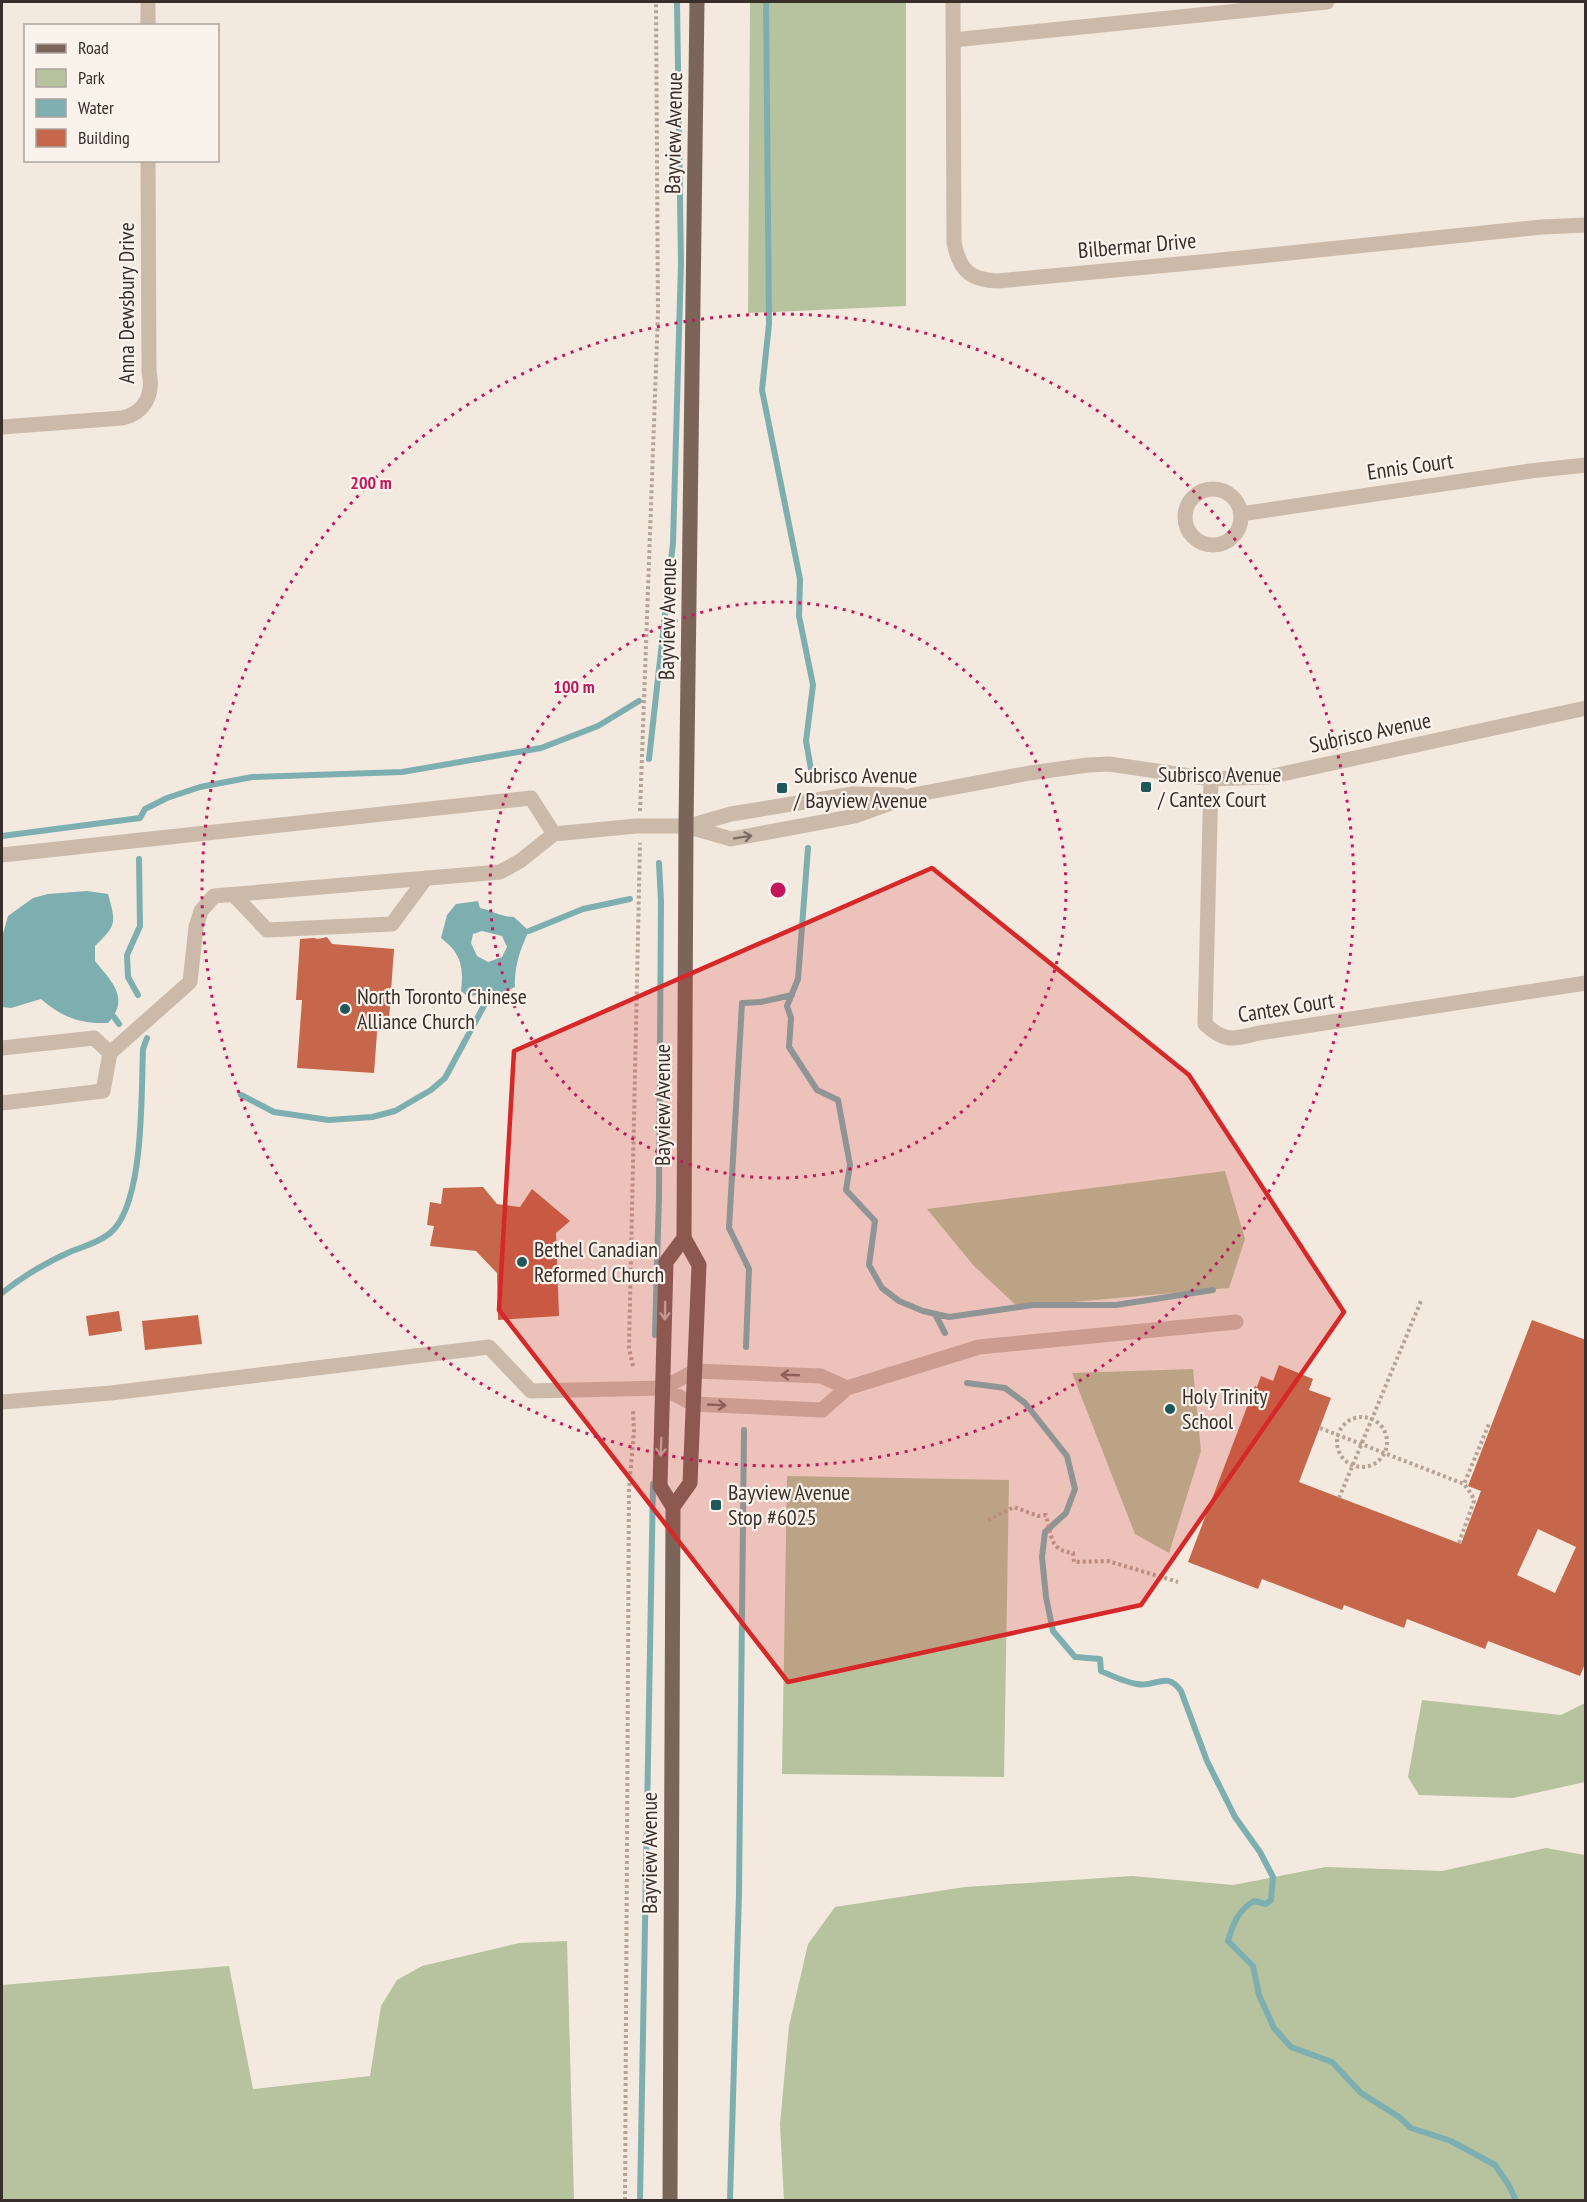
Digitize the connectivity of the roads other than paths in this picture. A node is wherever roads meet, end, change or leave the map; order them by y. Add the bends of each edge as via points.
1 (148, 2) edge
2 (697, 2) edge
3 (953, 2) edge
4 (1327, 2) edge
5 (148, 24) edge
6 (953, 40) junction
7 (148, 162) edge
8 (1586, 225) edge
9 (2, 428) edge
10 (1586, 465) edge
11 (1241, 514) dead end
12 (1586, 708) edge
13 (1211, 778) junction
14 (913, 795) junction
15 (687, 826) junction
16 (554, 834) junction
17 (2, 855) edge
18 (426, 878) junction
19 (234, 895) junction
20 (1586, 983) edge
21 (2, 1048) edge
22 (110, 1053) junction
23 (2, 1103) edge
24 (684, 1238) junction
25 (1236, 1322) dead end
26 (695, 1371) junction
27 (663, 1388) junction
28 (847, 1388) junction
29 (2, 1402) edge
30 (693, 1404) junction
31 (673, 1507) junction
32 (670, 2200) edge

1 - 5 street
2 - 15 main road, Bayview Avenue
3 - 6 street, Bilbermar Drive
4 - 6 street
6 - 8 street, Bilbermar Drive via 954,242 966,271 980,280
7 - 9 street, Anna Dewsbury Drive via 151,384 146,401 136,412 122,418
10 - 11 street, Ennis Court
12 - 13 street, Subrisco Avenue via 1268,777
13 - 14 street, Subrisco Avenue via 1109,764 1088,765
13 - 20 street, Cantex Court via 1205,1024 1217,1035 1234,1040
14 - 15 street, Subrisco Avenue via 853,794 731,814
15 -> 14 street, Subrisco Avenue via 730,839 855,816
15 - 16 street via 636,826
15 - 24 main road, Bayview Avenue
16 - 17 street via 531,798
16 - 18 street via 500,872
18 - 19 street
18 - 19 street via 392,924 267,930
19 - 22 street via 214,896 201,911 190,982
21 - 22 street via 94,1038
22 - 23 street via 103,1091
24 - 26 main road, Bayview Avenue via 699,1265
24 -> 27 main road, Bayview Avenue via 666,1262
25 - 28 street via 978,1347
26 - 27 street
28 -> 26 street via 821,1376
26 - 30 main road, Bayview Avenue
27 - 29 street via 531,1391 489,1347 111,1394
27 - 30 street
27 -> 31 main road, Bayview Avenue via 660,1486
30 -> 28 street via 822,1410
30 - 31 main road, Bayview Avenue via 690,1483
31 - 32 main road, Bayview Avenue

